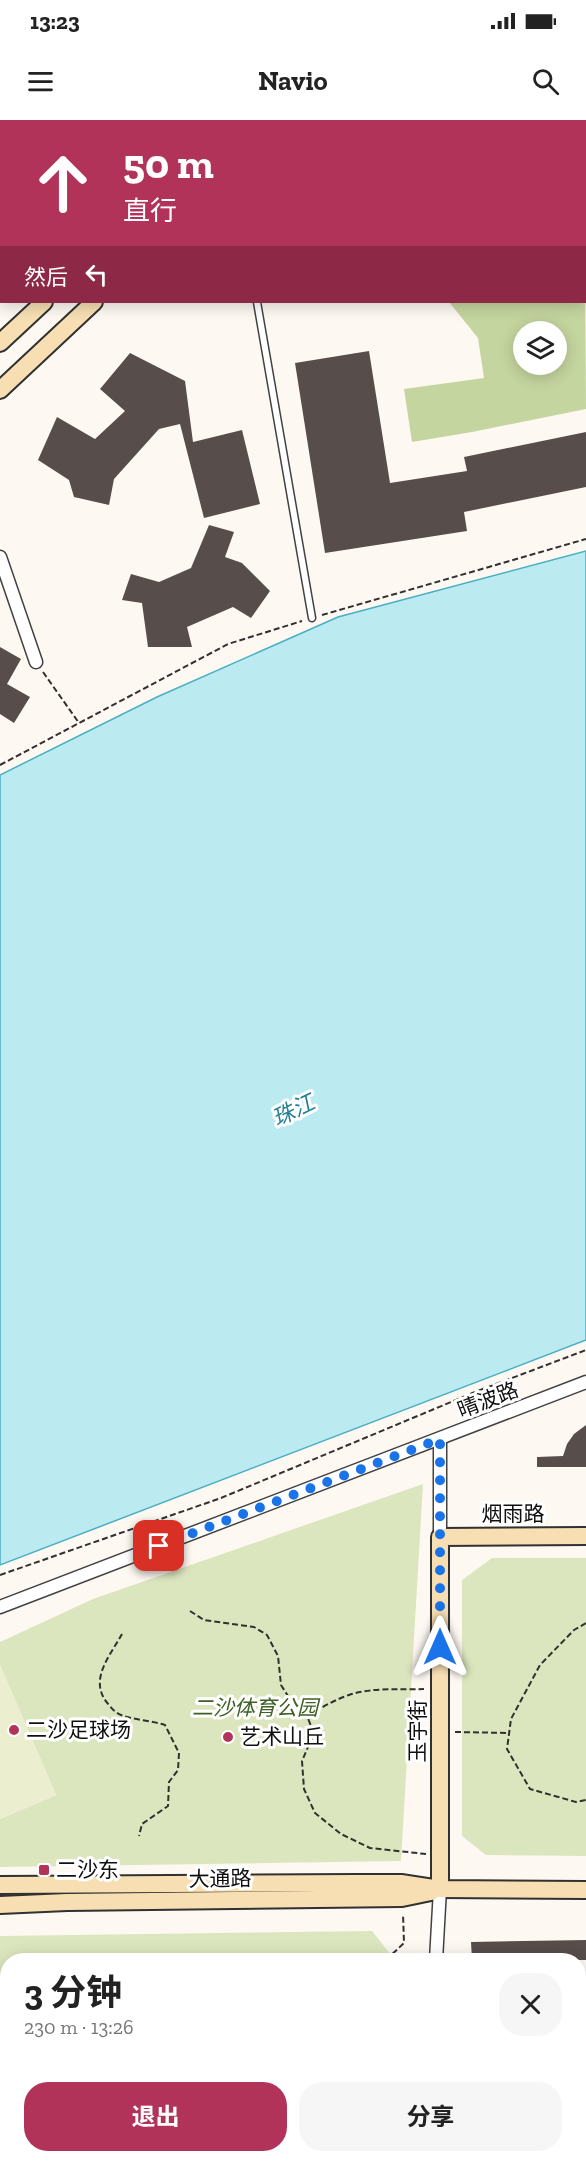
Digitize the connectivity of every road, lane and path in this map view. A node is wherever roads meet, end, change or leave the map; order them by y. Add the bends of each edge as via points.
1 (43, 303) edge
2 (93, 303) edge
3 (257, 303) edge
4 (0, 343) edge
5 (0, 390) edge
6 (586, 539) edge
7 (0, 556) edge
8 (312, 618) junction
9 (36, 662) joint
10 (79, 723) junction
11 (0, 765) edge
12 (586, 1350) edge
13 (586, 1382) edge
14 (440, 1439) junction
15 (586, 1536) edge
16 (440, 1537) junction
17 (0, 1575) edge
18 (0, 1607) edge
19 (190, 1611) dead end
20 (586, 1623) edge
21 (122, 1634) dead end
22 (424, 1689) dead end
23 (307, 1716) junction
24 (440, 1731) junction
25 (509, 1733) junction
26 (586, 1800) edge
27 (139, 1836) dead end
28 (440, 1855) junction
29 (0, 1885) edge
30 (440, 1889) junction
31 (586, 1890) edge
32 (402, 1898) junction
33 (0, 1905) edge
34 (393, 1953) edge
35 (436, 1953) edge

1 - 4 main road
2 - 5 main road
3 - 8 lane
6 - 8 path
7 - 9 street
8 - 10 path via 228,644
9 - 10 path
10 - 11 path
12 - 17 path via 221,1498
13 - 14 street, 晴波路
14 - 16 street
14 - 18 street, 晴波路
15 - 16 main road, 烟雨路
16 - 24 main road, 玉宇街
19 - 23 path via 204,1620 254,1627 267,1635 278,1656 281,1685
20 - 25 path via 540,1665 511,1719
21 - 27 path via 101,1671 100,1689 105,1701 124,1716 165,1725 179,1753 178,1770 168,1782 168,1806 142,1824
22 - 23 path via 351,1694
23 - 28 path via 314,1733 302,1761 304,1789 315,1813 340,1834 370,1848
24 - 25 path
24 - 28 main road, 玉宇街
25 - 26 path via 507,1749 530,1789 576,1802
28 - 30 main road, 玉宇街
29 - 30 main road, 大通路 via 390,1883
30 - 31 main road, 大通路
30 - 32 main road, 大通路
30 - 35 street
32 - 33 main road, 大通路
32 - 34 path via 404,1943

